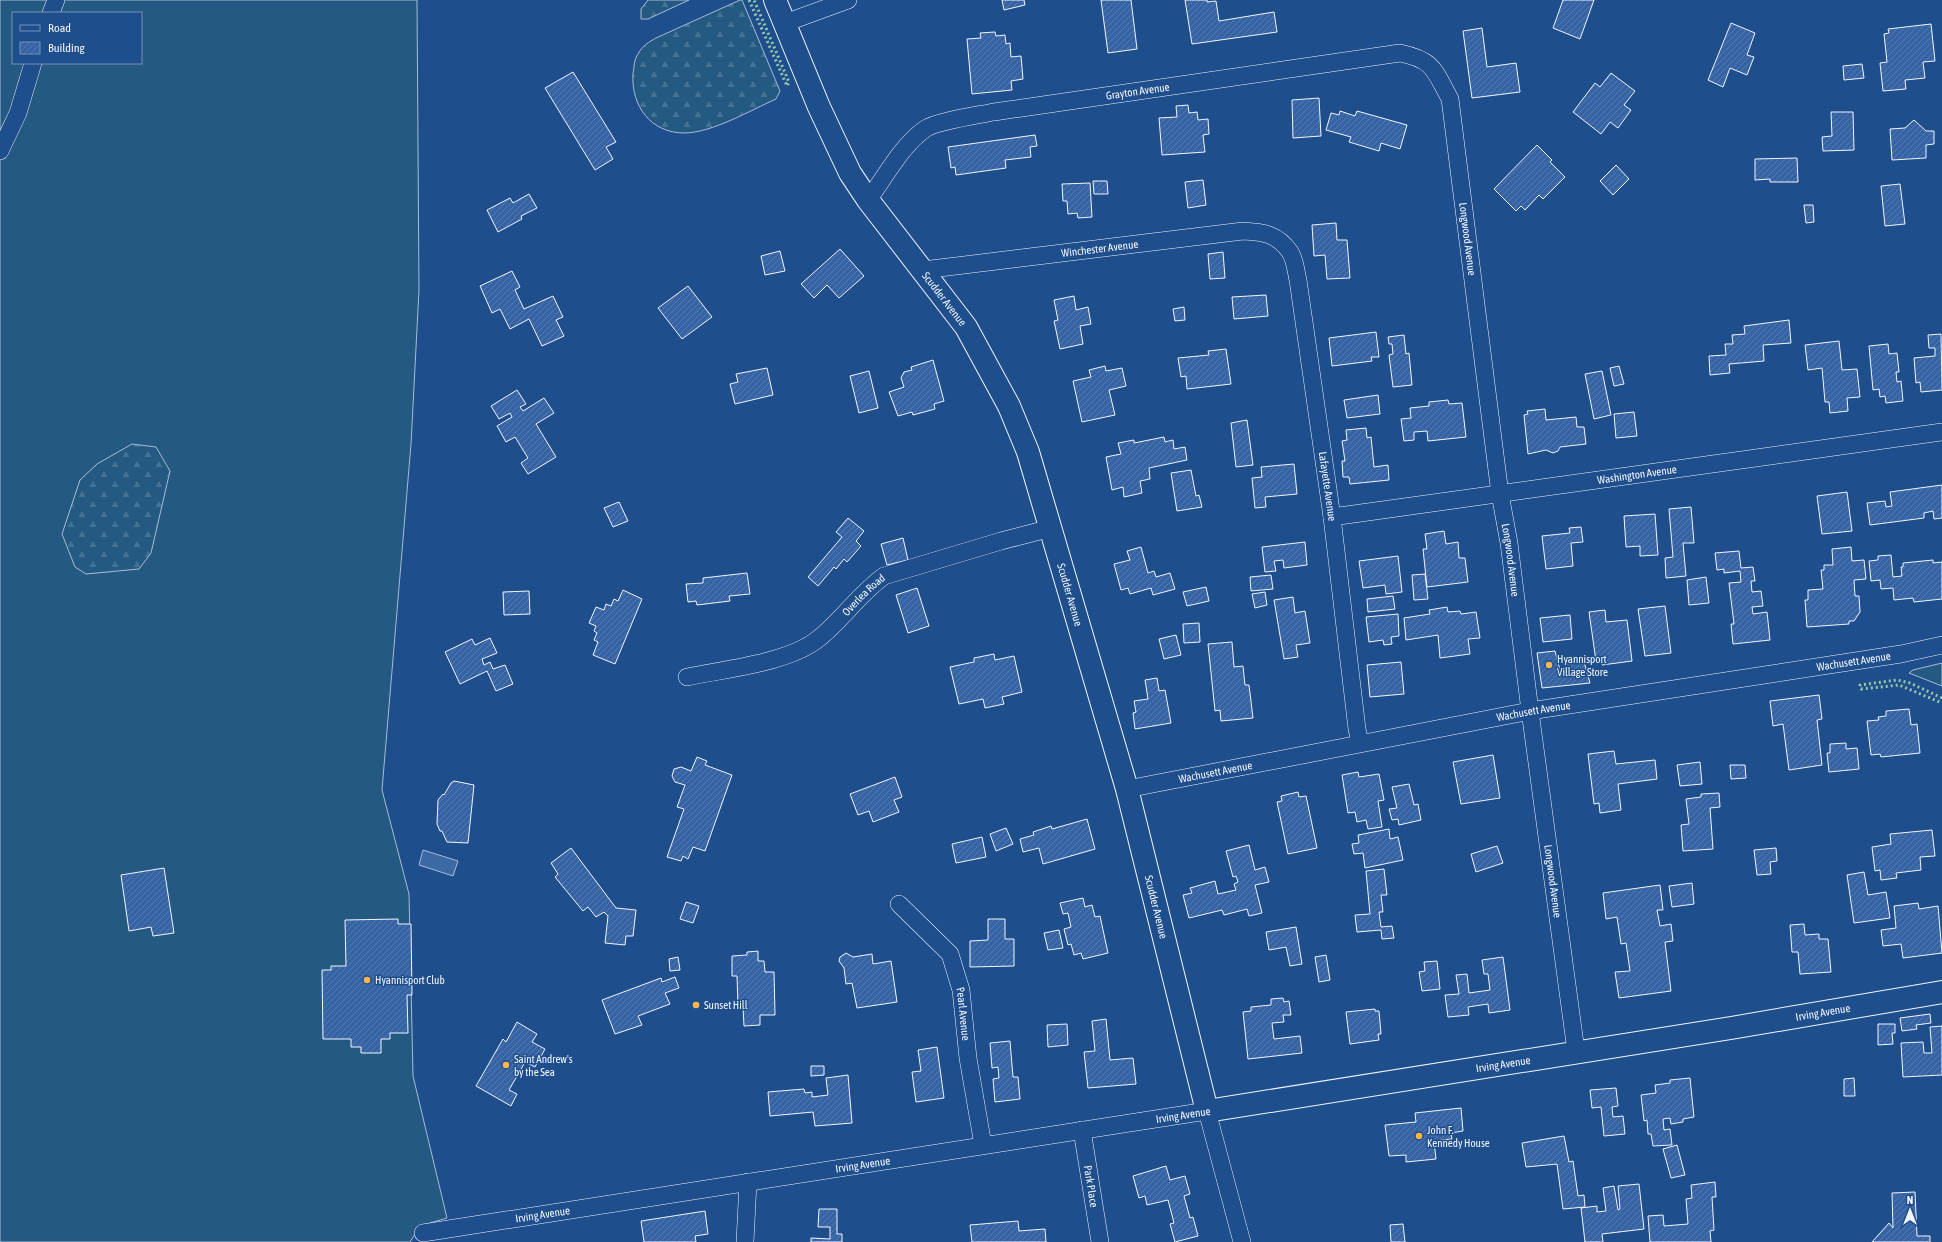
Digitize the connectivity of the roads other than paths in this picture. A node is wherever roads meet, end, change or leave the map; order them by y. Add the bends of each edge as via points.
1 (56, 0) edge
2 (774, 0) edge
3 (848, 0) edge
4 (51, 12) edge
5 (785, 23) junction
6 (33, 64) edge
7 (1435, 73) joint
8 (0, 151) edge
9 (868, 200) junction
10 (1275, 238) joint
11 (923, 270) junction
12 (1942, 432) edge
13 (1500, 494) junction
14 (1332, 517) junction
15 (1051, 528) junction
16 (1942, 645) edge
17 (687, 677) dead end
18 (1530, 711) junction
19 (1360, 743) junction
20 (1127, 789) junction
21 (899, 904) dead end
22 (1942, 992) edge
23 (1576, 1051) junction
24 (1207, 1111) junction
25 (1082, 1130) junction
26 (983, 1146) junction
27 (748, 1182) junction
28 (423, 1233) dead end
29 (744, 1242) edge
30 (1100, 1242) edge
31 (1242, 1242) edge

1 - 4 street
2 - 5 street, Scudder Avenue
3 - 5 street
5 - 9 street, Scudder Avenue via 840,154
6 - 8 street via 18,113
7 - 9 street, Grayton Avenue via 1430,64 1416,56 1400,53 953,120 926,128 911,142
7 - 13 street, Longwood Avenue via 1450,99
9 - 11 street, Scudder Avenue
10 - 11 street, Winchester Avenue via 1264,232 1243,231
10 - 14 street, Lafayette Avenue via 1290,253 1298,280
11 - 15 street, Scudder Avenue via 969,332 1009,406 1028,452
12 - 13 street, Washington Avenue
13 - 14 street, Washington Avenue
13 - 18 street, Longwood Avenue via 1509,543
14 - 19 street, Lafayette Avenue
15 - 17 street, Overlea Road via 884,576 823,635 797,653
15 - 20 street, Scudder Avenue
16 - 18 street, Wachusett Avenue via 1901,654
18 - 19 street, Wachusett Avenue
18 - 23 street, Longwood Avenue
19 - 20 street, Wachusett Avenue
20 - 24 street, Scudder Avenue
21 - 26 street, Pearl Avenue via 950,954 961,990 968,1058
22 - 23 street, Irving Avenue
23 - 24 street, Irving Avenue
24 - 25 street, Irving Avenue
24 - 31 street, Scudder Avenue
25 - 26 street, Irving Avenue
25 - 30 street, Park Place
26 - 27 street, Irving Avenue
27 - 28 street, Irving Avenue
27 - 29 street

